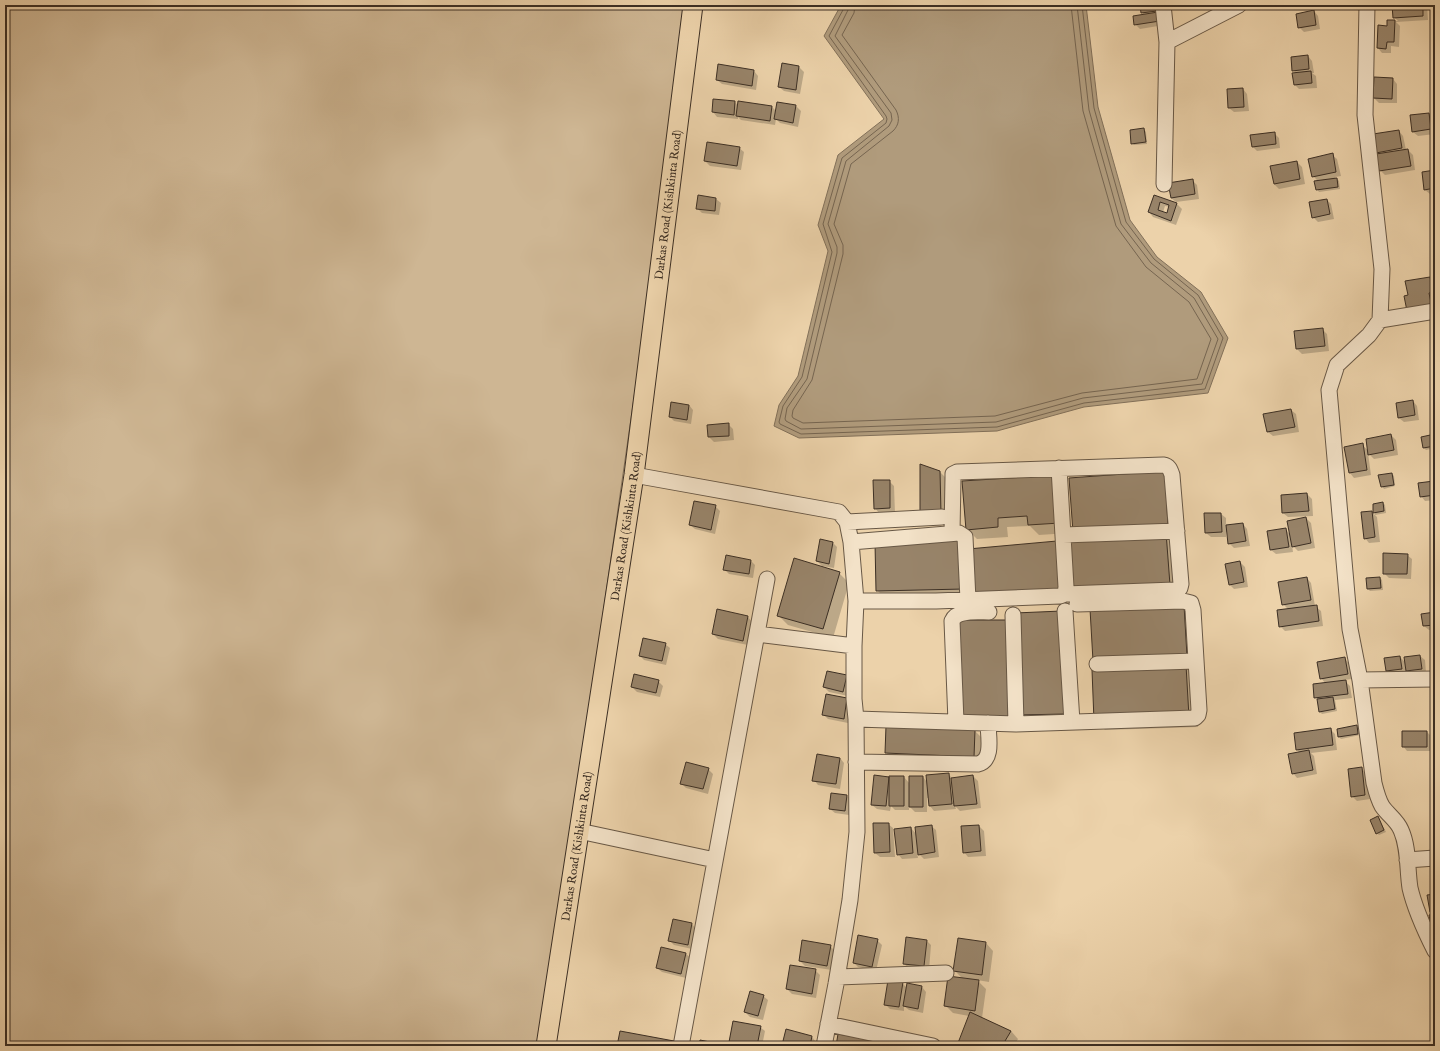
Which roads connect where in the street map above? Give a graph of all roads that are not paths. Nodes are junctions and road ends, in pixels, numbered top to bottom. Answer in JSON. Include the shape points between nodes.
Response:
{"nodes":[{"id":1,"x":693,"y":5,"type":"edge"},
{"id":2,"x":1162,"y":5,"type":"edge"},
{"id":3,"x":1238,"y":5,"type":"edge"},
{"id":4,"x":1367,"y":5,"type":"edge"},
{"id":5,"x":1217,"y":10,"type":"edge"},
{"id":6,"x":1167,"y":42,"type":"junction"},
{"id":7,"x":1164,"y":184,"type":"dead end"},
{"id":8,"x":1435,"y":310,"type":"edge"},
{"id":9,"x":1380,"y":320,"type":"junction"},
{"id":10,"x":1059,"y":468,"type":"junction"},
{"id":11,"x":634,"y":475,"type":"junction"},
{"id":12,"x":942,"y":517,"type":"dead end"},
{"id":13,"x":847,"y":522,"type":"junction"},
{"id":14,"x":1177,"y":531,"type":"junction"},
{"id":15,"x":952,"y":532,"type":"junction"},
{"id":16,"x":1063,"y":535,"type":"junction"},
{"id":17,"x":851,"y":542,"type":"junction"},
{"id":18,"x":767,"y":579,"type":"dead end"},
{"id":19,"x":1065,"y":594,"type":"junction"},
{"id":20,"x":968,"y":600,"type":"junction"},
{"id":21,"x":856,"y":602,"type":"junction"},
{"id":22,"x":990,"y":612,"type":"dead end"},
{"id":23,"x":1013,"y":615,"type":"dead end"},
{"id":24,"x":756,"y":634,"type":"junction"},
{"id":25,"x":854,"y":646,"type":"junction"},
{"id":26,"x":1196,"y":661,"type":"junction"},
{"id":27,"x":1097,"y":664,"type":"dead end"},
{"id":28,"x":1435,"y":679,"type":"edge"},
{"id":29,"x":1360,"y":680,"type":"junction"},
{"id":30,"x":856,"y":720,"type":"junction"},
{"id":31,"x":956,"y":722,"type":"junction"},
{"id":32,"x":1072,"y":722,"type":"junction"},
{"id":33,"x":988,"y":723,"type":"junction"},
{"id":34,"x":1016,"y":724,"type":"junction"},
{"id":35,"x":856,"y":762,"type":"junction"},
{"id":36,"x":579,"y":831,"type":"junction"},
{"id":37,"x":1435,"y":858,"type":"edge"},
{"id":38,"x":715,"y":860,"type":"junction"},
{"id":39,"x":1407,"y":860,"type":"junction"},
{"id":40,"x":1434,"y":945,"type":"edge"},
{"id":41,"x":946,"y":973,"type":"dead end"},
{"id":42,"x":838,"y":976,"type":"junction"},
{"id":43,"x":828,"y":1024,"type":"junction"},
{"id":44,"x":546,"y":1046,"type":"edge"},
{"id":45,"x":681,"y":1046,"type":"edge"},
{"id":46,"x":824,"y":1046,"type":"edge"},
{"id":47,"x":933,"y":1046,"type":"edge"}],
"edges":[{"from":1,"to":11,"type":"main road","name":"Darkas Road (Kishkinta Road)"},
{"from":2,"to":6,"type":"street"},
{"from":3,"to":5,"type":"street"},
{"from":4,"to":9,"type":"street","via":[[1366,115],[1382,269]]},
{"from":5,"to":6,"type":"street"},
{"from":6,"to":7,"type":"street"},
{"from":8,"to":9,"type":"street"},
{"from":9,"to":29,"type":"street","via":[[1369,335],[1337,365],[1328,390],[1350,629]]},
{"from":10,"to":14,"type":"street","via":[[1167,466],[1172,475]]},
{"from":10,"to":15,"type":"street","via":[[957,472],[953,478]]},
{"from":10,"to":16,"type":"street"},
{"from":11,"to":13,"type":"street","via":[[840,512]]},
{"from":11,"to":36,"type":"main road","name":"Darkas Road (Kishkinta Road)"},
{"from":12,"to":13,"type":"street"},
{"from":13,"to":17,"type":"street"},
{"from":14,"to":16,"type":"street"},
{"from":14,"to":19,"type":"street","via":[[1180,588]]},
{"from":15,"to":17,"type":"street"},
{"from":15,"to":20,"type":"street","via":[[965,537]]},
{"from":16,"to":19,"type":"street"},
{"from":17,"to":21,"type":"street"},
{"from":18,"to":24,"type":"street"},
{"from":19,"to":20,"type":"street"},
{"from":20,"to":21,"type":"street"},
{"from":21,"to":25,"type":"street"},
{"from":22,"to":31,"type":"street","via":[[958,615],[952,621]]},
{"from":23,"to":34,"type":"street"},
{"from":24,"to":25,"type":"street"},
{"from":24,"to":38,"type":"street"},
{"from":25,"to":30,"type":"street"},
{"from":26,"to":27,"type":"street"},
{"from":26,"to":32,"type":"street","via":[[1199,710],[1195,718]]},
{"from":26,"to":32,"type":"street","via":[[1193,610],[1189,601],[1071,607]]},
{"from":28,"to":29,"type":"street"},
{"from":29,"to":39,"type":"street","via":[[1377,794],[1382,806],[1395,819],[1401,830]]},
{"from":30,"to":31,"type":"street"},
{"from":30,"to":35,"type":"street"},
{"from":31,"to":33,"type":"street"},
{"from":32,"to":34,"type":"street"},
{"from":33,"to":34,"type":"street"},
{"from":33,"to":35,"type":"street","via":[[988,758],[983,763]]},
{"from":35,"to":42,"type":"street","via":[[857,832]]},
{"from":36,"to":38,"type":"street"},
{"from":36,"to":44,"type":"main road","name":"Darkas Road (Kishkinta Road)"},
{"from":37,"to":39,"type":"street"},
{"from":38,"to":45,"type":"street"},
{"from":39,"to":40,"type":"street","via":[[1414,904],[1424,930]]},
{"from":41,"to":42,"type":"street"},
{"from":42,"to":43,"type":"street"},
{"from":43,"to":46,"type":"street"},
{"from":43,"to":47,"type":"street"}]}
